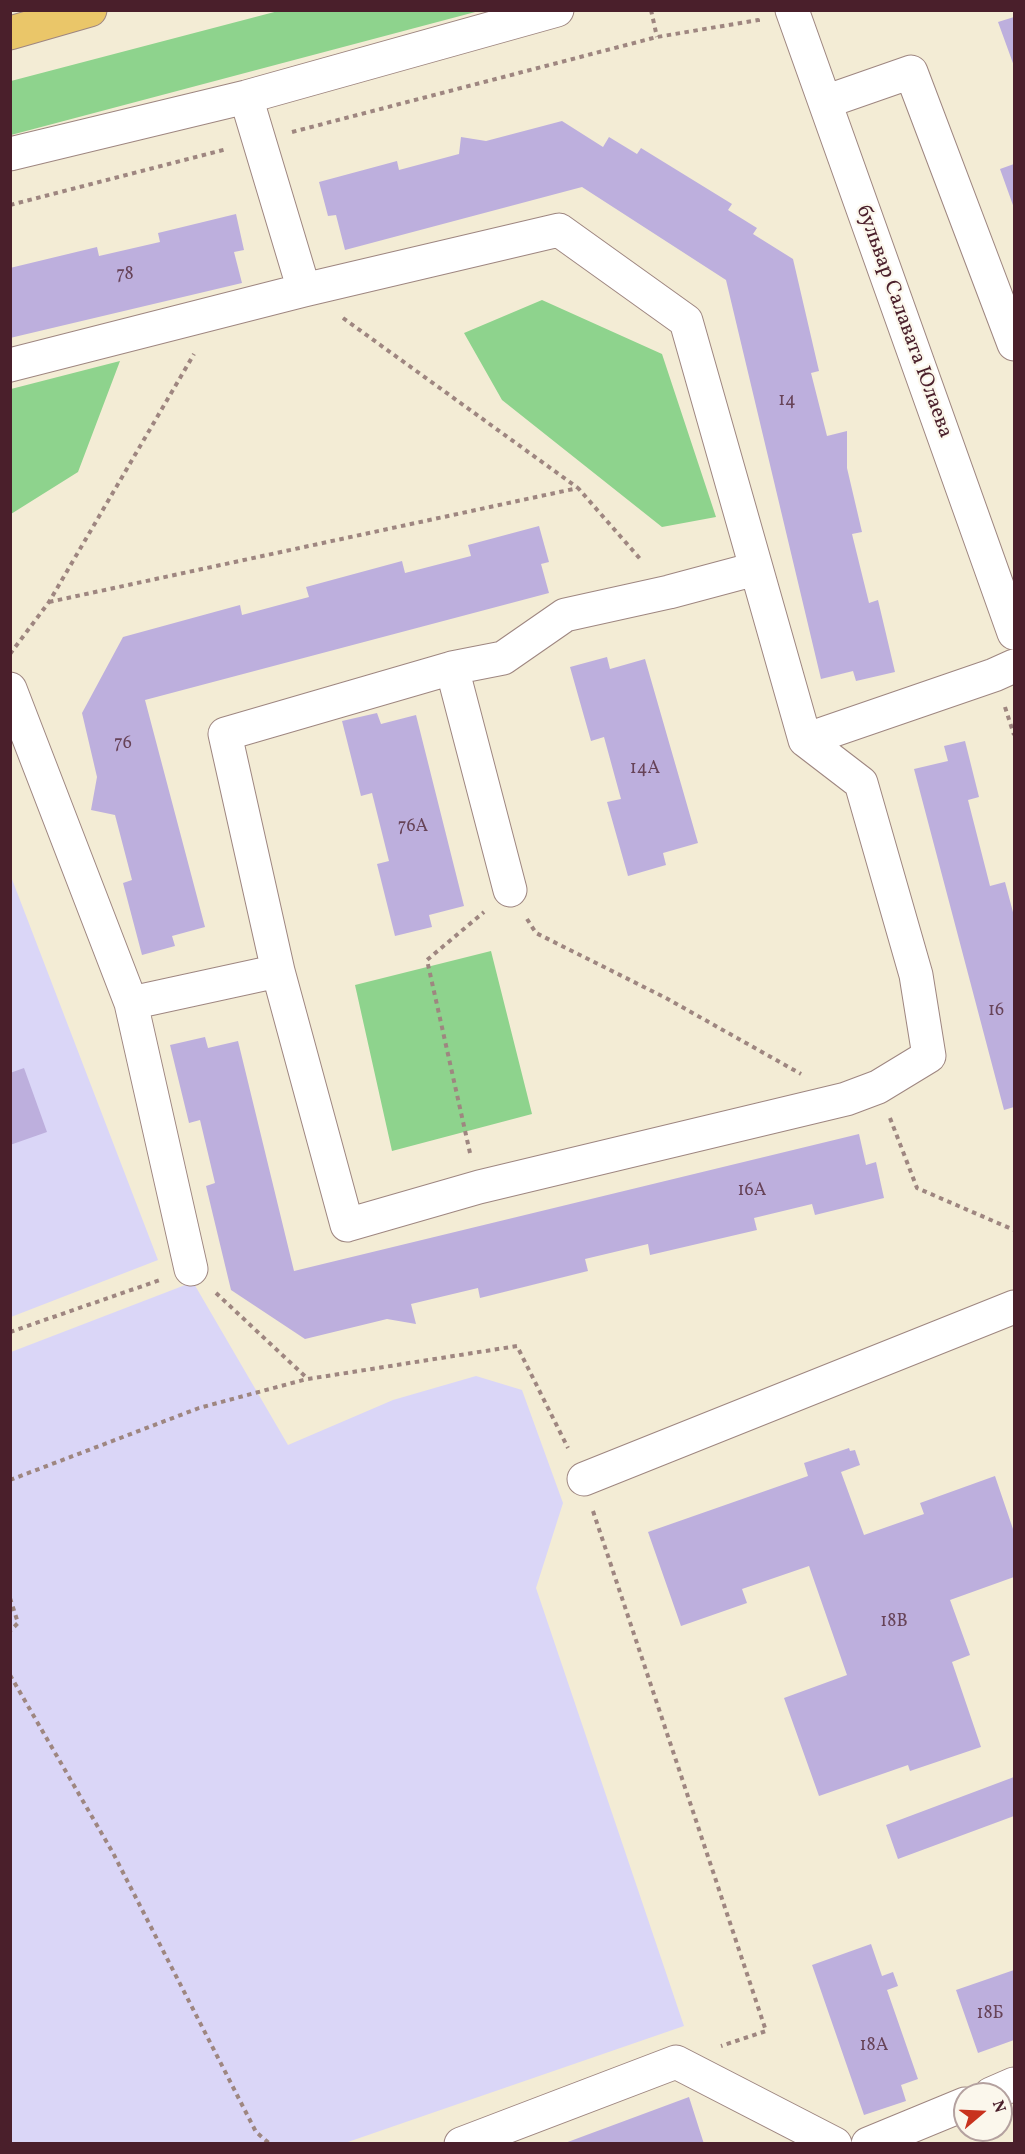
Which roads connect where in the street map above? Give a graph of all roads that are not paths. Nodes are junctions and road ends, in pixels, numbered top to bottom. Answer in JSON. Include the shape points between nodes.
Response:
{"nodes":[{"id":1,"x":90,"y":10,"type":"edge"},
{"id":2,"x":557,"y":10,"type":"edge"},
{"id":3,"x":792,"y":10,"type":"edge"},
{"id":4,"x":10,"y":33,"type":"edge"},
{"id":5,"x":246,"y":97,"type":"junction"},
{"id":6,"x":825,"y":102,"type":"junction"},
{"id":7,"x":10,"y":154,"type":"edge"},
{"id":8,"x":304,"y":290,"type":"junction"},
{"id":9,"x":1014,"y":344,"type":"edge"},
{"id":10,"x":10,"y":365,"type":"edge"},
{"id":11,"x":755,"y":569,"type":"junction"},
{"id":12,"x":1014,"y":633,"type":"edge"},
{"id":13,"x":1014,"y":666,"type":"edge"},
{"id":14,"x":452,"y":668,"type":"junction"},
{"id":15,"x":10,"y":689,"type":"edge"},
{"id":16,"x":805,"y":740,"type":"junction"},
{"id":17,"x":510,"y":890,"type":"road end"},
{"id":18,"x":278,"y":971,"type":"junction"},
{"id":19,"x":131,"y":1003,"type":"junction"},
{"id":20,"x":191,"y":1269,"type":"road end"},
{"id":21,"x":1014,"y":1307,"type":"edge"},
{"id":22,"x":584,"y":1479,"type":"road end"},
{"id":23,"x":953,"y":2109,"type":"edge"},
{"id":24,"x":460,"y":2144,"type":"edge"},
{"id":25,"x":835,"y":2144,"type":"edge"},
{"id":26,"x":868,"y":2144,"type":"edge"}],
"edges":[{"from":1,"to":4,"type":"main road"},
{"from":2,"to":5,"type":"street"},
{"from":3,"to":6,"type":"street","name":"бульвар Салавата Юлаева"},
{"from":5,"to":7,"type":"street"},
{"from":5,"to":8,"type":"street"},
{"from":6,"to":9,"type":"street","via":[[912,72]]},
{"from":6,"to":12,"type":"street","name":"бульвар Салавата Юлаева"},
{"from":8,"to":10,"type":"street"},
{"from":8,"to":11,"type":"street","via":[[559,230],[687,321]]},
{"from":11,"to":14,"type":"street","via":[[565,615],[503,658]]},
{"from":11,"to":16,"type":"street"},
{"from":13,"to":16,"type":"street"},
{"from":14,"to":17,"type":"street"},
{"from":14,"to":18,"type":"street","via":[[225,734]]},
{"from":15,"to":19,"type":"street"},
{"from":16,"to":18,"type":"street","via":[[861,783],[916,975],[929,1056],[878,1087],[846,1099],[478,1187],[347,1225]]},
{"from":18,"to":19,"type":"street"},
{"from":19,"to":20,"type":"street"},
{"from":21,"to":22,"type":"street"},
{"from":23,"to":26,"type":"street"},
{"from":24,"to":25,"type":"street","via":[[676,2062]]}]}
